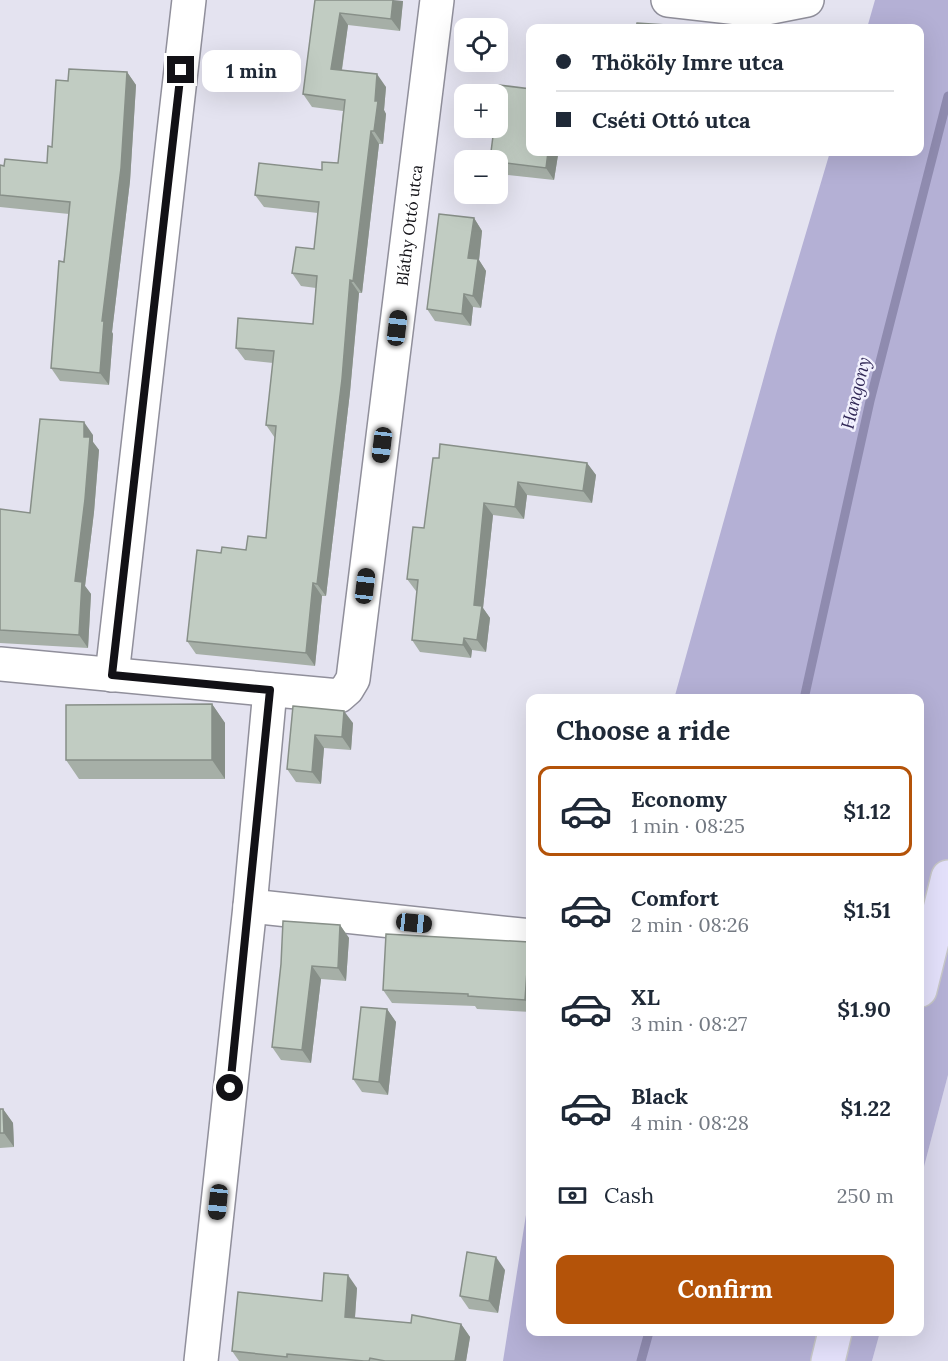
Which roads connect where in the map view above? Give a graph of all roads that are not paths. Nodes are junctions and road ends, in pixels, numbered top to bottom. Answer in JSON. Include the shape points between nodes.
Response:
{"nodes":[{"id":1,"x":189,"y":0,"type":"edge"},
{"id":2,"x":438,"y":0,"type":"edge"},
{"id":3,"x":668,"y":0,"type":"edge"},
{"id":4,"x":807,"y":0,"type":"edge"},
{"id":5,"x":0,"y":664,"type":"edge"},
{"id":6,"x":112,"y":675,"type":"junction"},
{"id":7,"x":270,"y":690,"type":"junction"},
{"id":8,"x":948,"y":877,"type":"edge"},
{"id":9,"x":250,"y":906,"type":"junction"},
{"id":10,"x":526,"y":935,"type":"edge"},
{"id":11,"x":924,"y":974,"type":"edge"},
{"id":12,"x":836,"y":1336,"type":"edge"},
{"id":13,"x":837,"y":1336,"type":"edge"},
{"id":14,"x":201,"y":1361,"type":"edge"},
{"id":15,"x":828,"y":1361,"type":"edge"},
{"id":16,"x":835,"y":1361,"type":"edge"}],
"edges":[{"from":1,"to":6,"type":"street"},
{"from":2,"to":7,"type":"street","name":"Bláthy Ottó utca","via":[[353,679],[339,696]]},
{"from":3,"to":4,"type":"street","via":[[756,10]]},
{"from":5,"to":6,"type":"street"},
{"from":6,"to":7,"type":"street"},
{"from":7,"to":9,"type":"street"},
{"from":8,"to":11,"type":"main road"},
{"from":9,"to":10,"type":"street"},
{"from":9,"to":14,"type":"street"},
{"from":12,"to":15,"type":"main road"},
{"from":13,"to":16,"type":"street"}]}
